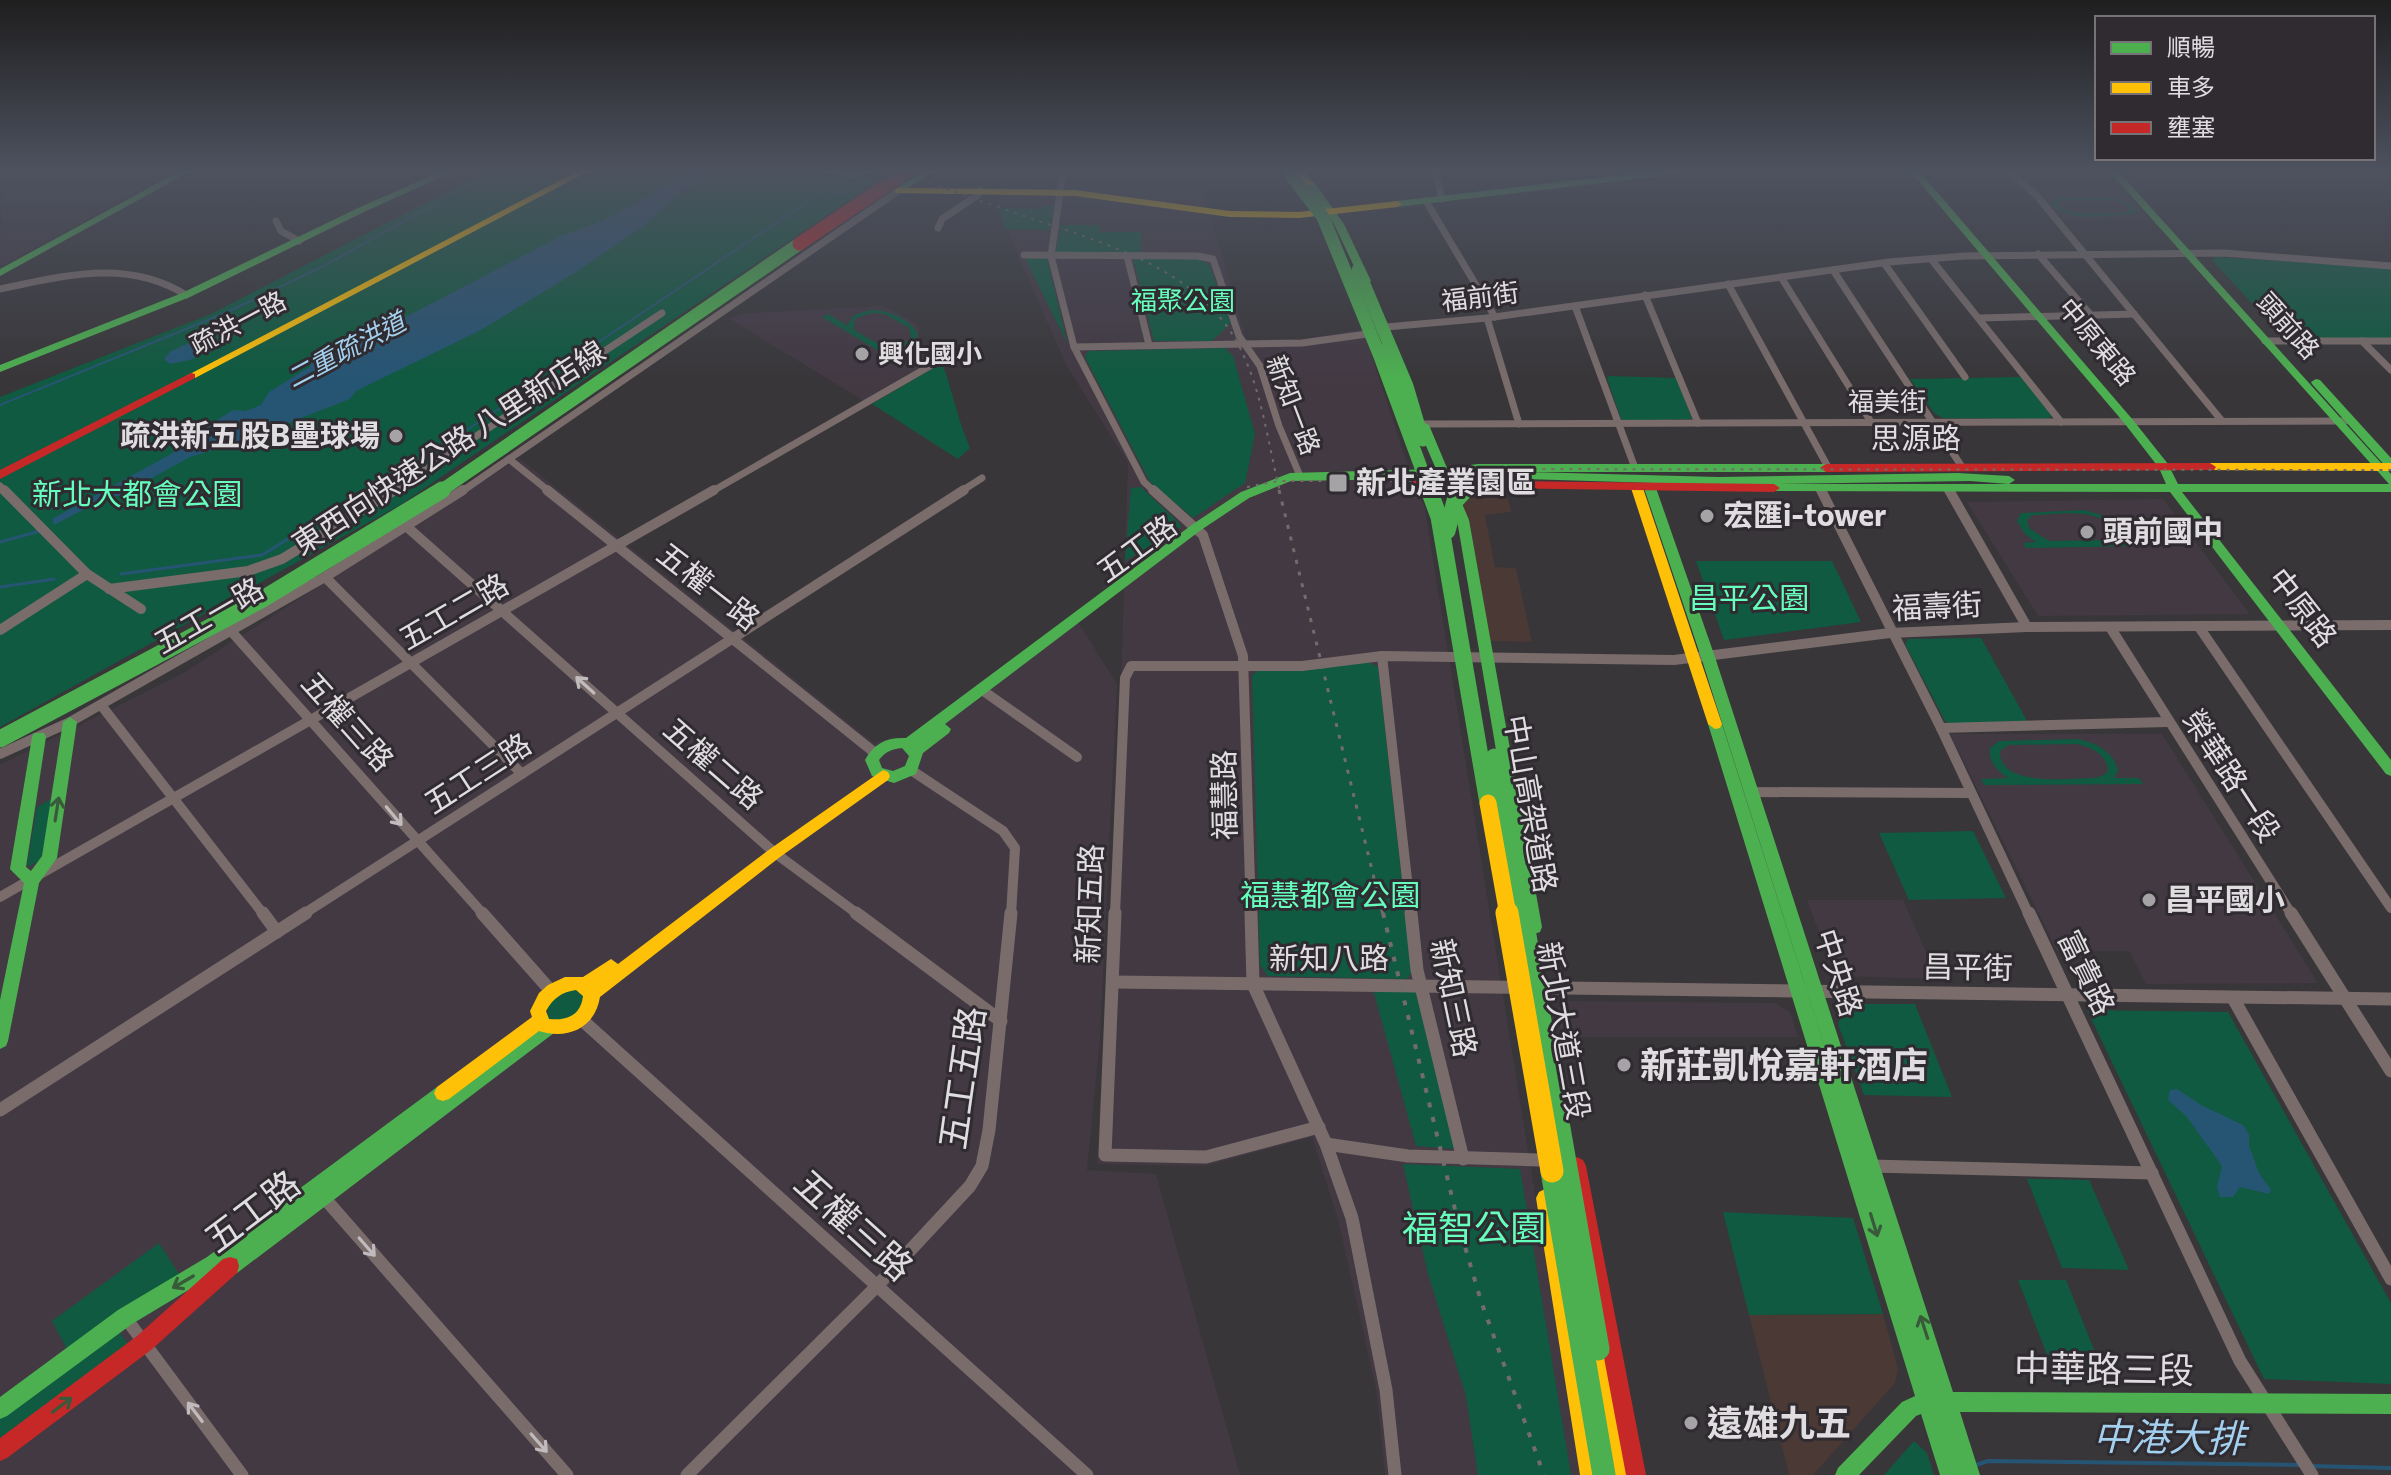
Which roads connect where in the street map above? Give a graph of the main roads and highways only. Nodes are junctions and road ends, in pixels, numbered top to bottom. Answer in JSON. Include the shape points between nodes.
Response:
{"nodes":[{"id":1,"x":61,"y":240,"type":"edge"},
{"id":2,"x":301,"y":240,"type":"edge"},
{"id":3,"x":440,"y":240,"type":"edge"},
{"id":4,"x":453,"y":240,"type":"edge"},
{"id":5,"x":795,"y":240,"type":"edge"},
{"id":6,"x":808,"y":240,"type":"edge"},
{"id":7,"x":1332,"y":240,"type":"edge"},
{"id":8,"x":1333,"y":240,"type":"edge"},
{"id":9,"x":1338,"y":240,"type":"edge"},
{"id":10,"x":1343,"y":240,"type":"edge"},
{"id":11,"x":1348,"y":240,"type":"edge"},
{"id":12,"x":1975,"y":240,"type":"edge"},
{"id":13,"x":2180,"y":240,"type":"edge"},
{"id":14,"x":2182,"y":240,"type":"edge"},
{"id":15,"x":2194,"y":254,"type":"junction"},
{"id":16,"x":0,"y":273,"type":"edge"},
{"id":17,"x":0,"y":369,"type":"edge"},
{"id":18,"x":0,"y":468,"type":"edge"},
{"id":19,"x":1965,"y":473,"type":"junction"},
{"id":20,"x":2001,"y":474,"type":"junction"},
{"id":21,"x":0,"y":475,"type":"edge"},
{"id":22,"x":2389,"y":475,"type":"edge"},
{"id":23,"x":2169,"y":478,"type":"junction"},
{"id":24,"x":1432,"y":479,"type":"junction"},
{"id":25,"x":1793,"y":487,"type":"junction"},
{"id":26,"x":1644,"y":488,"type":"junction"},
{"id":27,"x":1200,"y":531,"type":"junction"},
{"id":28,"x":1450,"y":574,"type":"junction"},
{"id":29,"x":1472,"y":657,"type":"junction"},
{"id":30,"x":1702,"y":658,"type":"junction"},
{"id":31,"x":70,"y":722,"type":"road end"},
{"id":32,"x":0,"y":729,"type":"edge"},
{"id":33,"x":39,"y":737,"type":"road end"},
{"id":34,"x":0,"y":739,"type":"edge"},
{"id":35,"x":912,"y":748,"type":"junction"},
{"id":36,"x":877,"y":766,"type":"junction"},
{"id":37,"x":2391,"y":770,"type":"edge"},
{"id":38,"x":32,"y":881,"type":"junction"},
{"id":39,"x":1527,"y":986,"type":"junction"},
{"id":40,"x":588,"y":989,"type":"junction"},
{"id":41,"x":1807,"y":992,"type":"junction"},
{"id":42,"x":544,"y":1025,"type":"junction"},
{"id":43,"x":0,"y":1041,"type":"edge"},
{"id":44,"x":320,"y":1193,"type":"junction"},
{"id":45,"x":1948,"y":1401,"type":"junction"},
{"id":46,"x":1927,"y":1402,"type":"junction"},
{"id":47,"x":2391,"y":1404,"type":"edge"},
{"id":48,"x":0,"y":1409,"type":"edge"},
{"id":49,"x":1948,"y":1439,"type":"junction"},
{"id":50,"x":0,"y":1451,"type":"edge"},
{"id":51,"x":1590,"y":1475,"type":"edge"},
{"id":52,"x":1604,"y":1475,"type":"edge"},
{"id":53,"x":1614,"y":1475,"type":"edge"},
{"id":54,"x":1621,"y":1475,"type":"edge"},
{"id":55,"x":1636,"y":1475,"type":"edge"},
{"id":56,"x":1845,"y":1475,"type":"edge"},
{"id":57,"x":1950,"y":1475,"type":"edge"},
{"id":58,"x":1970,"y":1475,"type":"edge"}],
"edges":[{"from":1,"to":16,"type":"main road"},
{"from":2,"to":17,"type":"main road","via":[[186,295]]},
{"from":3,"to":18,"type":"main road","name":"疏洪一路"},
{"from":4,"to":21,"type":"main road","name":"疏洪一路"},
{"from":5,"to":32,"type":"main road","name":"東西向快速公路 八里新店線","bridge":true,"via":[[565,401],[361,533]]},
{"from":6,"to":34,"type":"main road","name":"東西向快速公路 八里新店線","bridge":true,"via":[[386,527],[185,642]]},
{"from":7,"to":24,"type":"main road","via":[[1367,334]]},
{"from":8,"to":28,"type":"main road","name":"中山高架道路","bridge":true,"via":[[1434,501]]},
{"from":9,"to":24,"type":"main road","bridge":true,"via":[[1371,312]]},
{"from":10,"to":54,"type":"main road","name":"中山高架道路","bridge":true,"via":[[1407,386],[1452,523]]},
{"from":11,"to":24,"type":"main road","via":[[1422,424]]},
{"from":12,"to":23,"type":"main road","name":"中原東路","via":[[2129,422]]},
{"from":13,"to":15,"type":"main road","name":"頭前路"},
{"from":14,"to":15,"type":"main road","name":"頭前路"},
{"from":15,"to":22,"type":"main road","name":"頭前路"},
{"from":19,"to":20,"type":"main road","name":"思源路"},
{"from":19,"to":24,"type":"main road","name":"思源路"},
{"from":19,"to":24,"type":"main road","name":"思源路","via":[[1828,467],[1478,468]]},
{"from":19,"to":28,"type":"main road","bridge":true,"via":[[1732,481],[1491,478],[1464,490],[1451,504],[1446,519]]},
{"from":20,"to":23,"type":"main road","name":"思源路"},
{"from":20,"to":23,"type":"main road","name":"思源路","via":[[2028,480]]},
{"from":20,"to":25,"type":"main road","name":"思源路","via":[[1953,484]]},
{"from":22,"to":23,"type":"main road","name":"思源路"},
{"from":23,"to":25,"type":"main road","name":"思源路","via":[[1948,489]]},
{"from":23,"to":37,"type":"main road","name":"中原路"},
{"from":24,"to":26,"type":"main road","name":"思源路"},
{"from":24,"to":27,"type":"main road","name":"五工路","via":[[1285,486],[1255,496]]},
{"from":24,"to":27,"type":"main road","name":"五工路","via":[[1282,479],[1245,495]]},
{"from":24,"to":29,"type":"main road","name":"新北大道三段","via":[[1445,516]]},
{"from":25,"to":26,"type":"main road","name":"思源路"},
{"from":26,"to":30,"type":"main road","name":"中央路"},
{"from":27,"to":35,"type":"main road","name":"五工路"},
{"from":28,"to":52,"type":"main road","name":"中山高架道路","bridge":true},
{"from":29,"to":39,"type":"main road","name":"新北大道三段"},
{"from":29,"to":39,"type":"main road","name":"新北大道三段"},
{"from":30,"to":41,"type":"main road","name":"中央路"},
{"from":30,"to":41,"type":"main road","name":"中央路","via":[[1752,792]]},
{"from":38,"to":31,"type":"main road","one_way":true,"via":[[49,858]]},
{"from":33,"to":38,"type":"main road","via":[[18,869]]},
{"from":35,"to":36,"type":"main road","via":[[888,744]]},
{"from":35,"to":36,"type":"main road","via":[[916,762],[901,776]]},
{"from":36,"to":40,"type":"main road"},
{"from":38,"to":43,"type":"main road"},
{"from":39,"to":51,"type":"main road","name":"新北大道三段","via":[[1539,1160]]},
{"from":39,"to":53,"type":"main road","name":"新北大道三段"},
{"from":39,"to":55,"type":"main road","name":"新北大道三段"},
{"from":40,"to":42,"type":"main road","via":[[592,1006],[582,1020],[561,1030]]},
{"from":40,"to":42,"type":"main road","via":[[572,983],[551,991],[539,1006]]},
{"from":45,"to":41,"type":"main road","name":"中央路","one_way":true},
{"from":41,"to":46,"type":"main road","name":"中央路","one_way":true},
{"from":42,"to":44,"type":"main road","name":"五工路"},
{"from":44,"to":48,"type":"main road","name":"五工路","one_way":true,"via":[[125,1317]]},
{"from":50,"to":44,"type":"main road","name":"五工路","one_way":true,"via":[[144,1343]]},
{"from":45,"to":46,"type":"main road","name":"中華路三段"},
{"from":45,"to":47,"type":"main road","name":"中華路三段"},
{"from":45,"to":49,"type":"main road","name":"中央路"},
{"from":46,"to":49,"type":"main road","name":"中央路"},
{"from":46,"to":56,"type":"main road","via":[[1909,1409]]},
{"from":49,"to":57,"type":"main road","name":"中央路"},
{"from":49,"to":58,"type":"main road","name":"中央路"}]}
